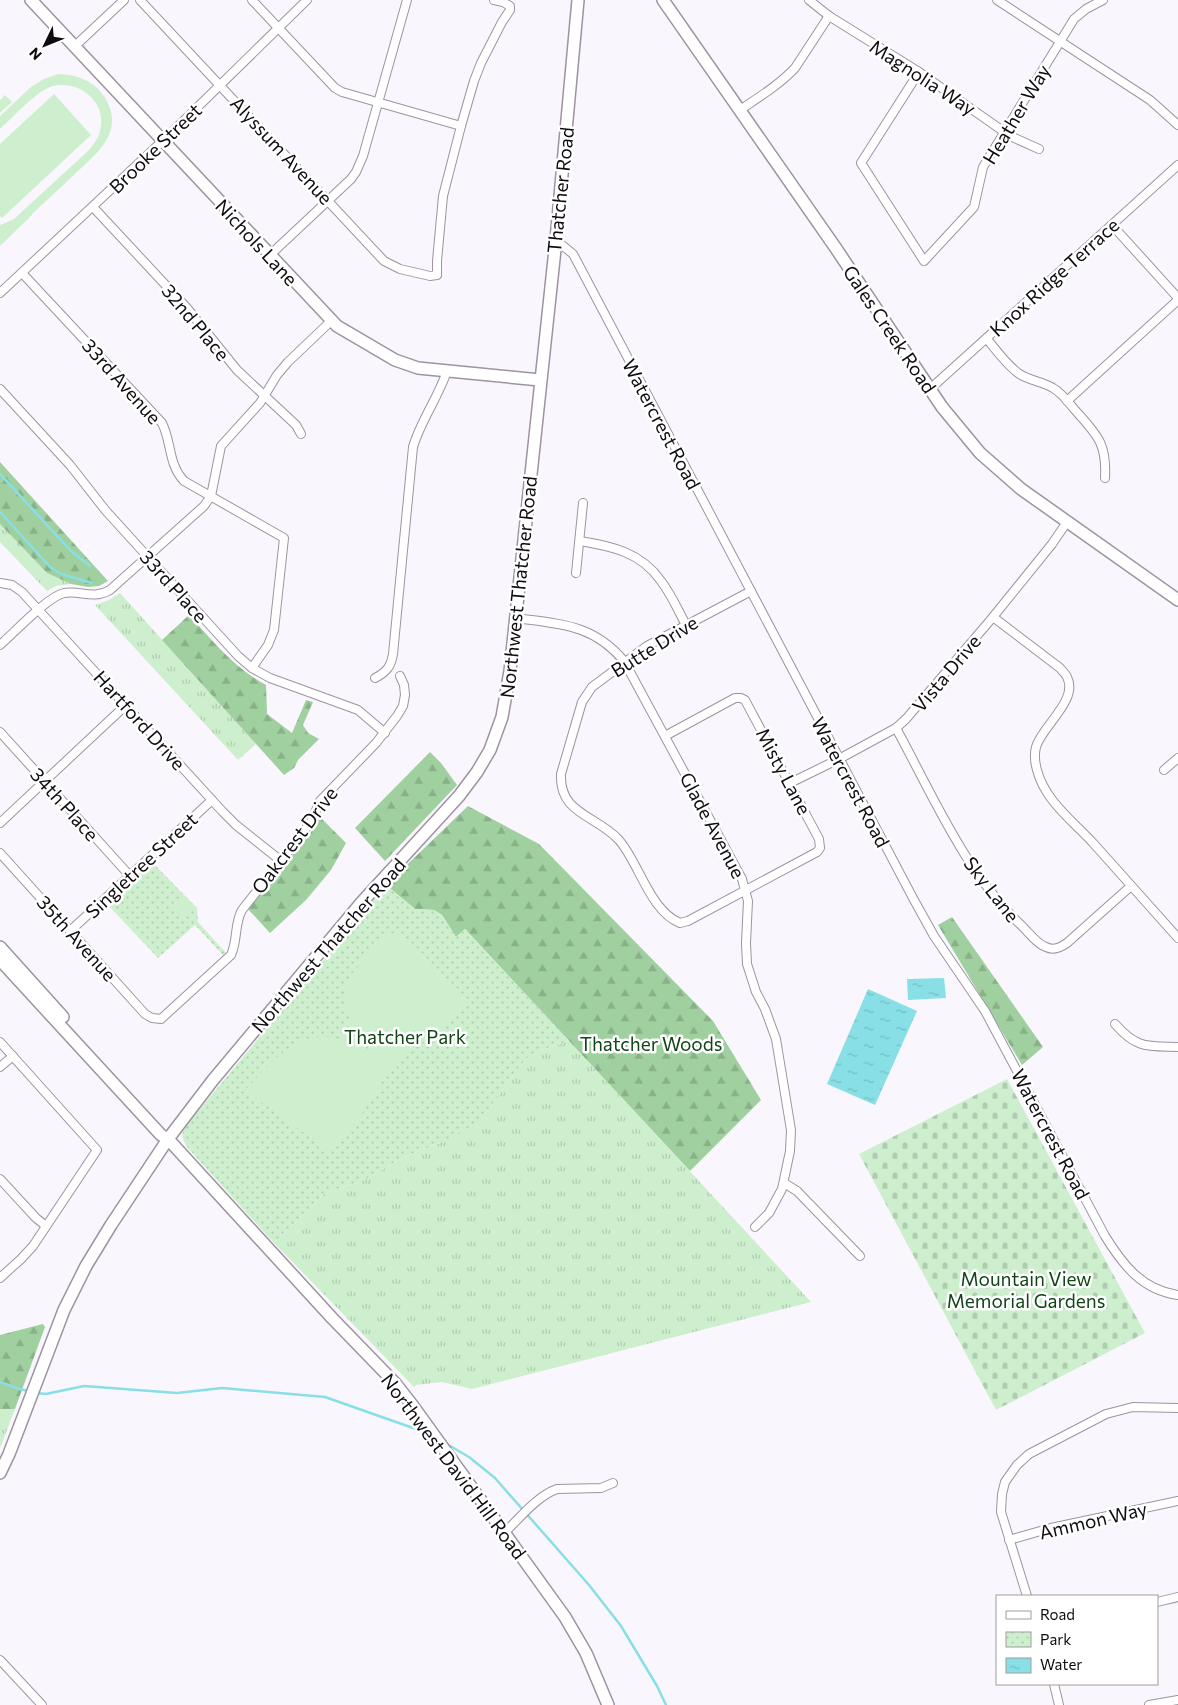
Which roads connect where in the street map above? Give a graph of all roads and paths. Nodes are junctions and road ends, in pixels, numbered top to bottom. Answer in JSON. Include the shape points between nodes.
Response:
{"nodes":[{"id":1,"x":31,"y":0,"type":"edge"},
{"id":2,"x":124,"y":0,"type":"edge"},
{"id":3,"x":140,"y":0,"type":"edge"},
{"id":4,"x":252,"y":0,"type":"edge"},
{"id":5,"x":307,"y":0,"type":"edge"},
{"id":6,"x":407,"y":0,"type":"edge"},
{"id":7,"x":494,"y":0,"type":"edge"},
{"id":8,"x":578,"y":0,"type":"edge"},
{"id":9,"x":664,"y":0,"type":"edge"},
{"id":10,"x":809,"y":0,"type":"edge"},
{"id":11,"x":997,"y":0,"type":"edge"},
{"id":12,"x":1103,"y":0,"type":"edge"},
{"id":13,"x":829,"y":16,"type":"junction"},
{"id":14,"x":278,"y":28,"type":"junction"},
{"id":15,"x":1060,"y":42,"type":"junction"},
{"id":16,"x":75,"y":46,"type":"junction"},
{"id":17,"x":918,"y":72,"type":"junction"},
{"id":18,"x":220,"y":85,"type":"junction"},
{"id":19,"x":377,"y":102,"type":"junction"},
{"id":20,"x":740,"y":110,"type":"junction"},
{"id":21,"x":1178,"y":125,"type":"edge"},
{"id":22,"x":461,"y":126,"type":"junction"},
{"id":23,"x":1004,"y":131,"type":"junction"},
{"id":24,"x":163,"y":141,"type":"junction"},
{"id":25,"x":1039,"y":149,"type":"dead end"},
{"id":26,"x":1178,"y":165,"type":"edge"},
{"id":27,"x":329,"y":200,"type":"junction"},
{"id":28,"x":92,"y":207,"type":"junction"},
{"id":29,"x":1112,"y":225,"type":"junction"},
{"id":30,"x":556,"y":240,"type":"junction"},
{"id":31,"x":270,"y":255,"type":"junction"},
{"id":32,"x":22,"y":273,"type":"junction"},
{"id":33,"x":0,"y":293,"type":"edge"},
{"id":34,"x":1178,"y":299,"type":"edge"},
{"id":35,"x":331,"y":321,"type":"junction"},
{"id":36,"x":987,"y":339,"type":"junction"},
{"id":37,"x":447,"y":371,"type":"junction"},
{"id":38,"x":540,"y":380,"type":"junction"},
{"id":39,"x":930,"y":388,"type":"junction"},
{"id":40,"x":0,"y":389,"type":"edge"},
{"id":41,"x":264,"y":396,"type":"junction"},
{"id":42,"x":1067,"y":401,"type":"junction"},
{"id":43,"x":302,"y":434,"type":"dead end"},
{"id":44,"x":1105,"y":478,"type":"dead end"},
{"id":45,"x":211,"y":496,"type":"junction"},
{"id":46,"x":583,"y":503,"type":"dead end"},
{"id":47,"x":1067,"y":522,"type":"junction"},
{"id":48,"x":580,"y":540,"type":"junction"},
{"id":49,"x":148,"y":557,"type":"junction"},
{"id":50,"x":576,"y":573,"type":"dead end"},
{"id":51,"x":0,"y":583,"type":"edge"},
{"id":52,"x":750,"y":591,"type":"junction"},
{"id":53,"x":1178,"y":600,"type":"edge"},
{"id":54,"x":39,"y":610,"type":"junction"},
{"id":55,"x":993,"y":617,"type":"junction"},
{"id":56,"x":515,"y":618,"type":"junction"},
{"id":57,"x":686,"y":625,"type":"junction"},
{"id":58,"x":0,"y":646,"type":"edge"},
{"id":59,"x":624,"y":662,"type":"junction"},
{"id":60,"x":252,"y":668,"type":"junction"},
{"id":61,"x":400,"y":676,"type":"dead end"},
{"id":62,"x":375,"y":678,"type":"dead end"},
{"id":63,"x":126,"y":705,"type":"junction"},
{"id":64,"x":896,"y":728,"type":"junction"},
{"id":65,"x":0,"y":732,"type":"edge"},
{"id":66,"x":385,"y":733,"type":"junction"},
{"id":67,"x":665,"y":736,"type":"junction"},
{"id":68,"x":1178,"y":758,"type":"edge"},
{"id":69,"x":839,"y":759,"type":"junction"},
{"id":70,"x":1164,"y":770,"type":"dead end"},
{"id":71,"x":44,"y":781,"type":"junction"},
{"id":72,"x":790,"y":783,"type":"junction"},
{"id":73,"x":212,"y":800,"type":"junction"},
{"id":74,"x":0,"y":823,"type":"edge"},
{"id":75,"x":0,"y":853,"type":"edge"},
{"id":76,"x":280,"y":860,"type":"junction"},
{"id":77,"x":130,"y":876,"type":"junction"},
{"id":78,"x":1131,"y":886,"type":"junction"},
{"id":79,"x":746,"y":890,"type":"junction"},
{"id":80,"x":70,"y":931,"type":"junction"},
{"id":81,"x":1178,"y":938,"type":"edge"},
{"id":82,"x":0,"y":948,"type":"edge"},
{"id":83,"x":0,"y":960,"type":"edge"},
{"id":84,"x":156,"y":1020,"type":"joint"},
{"id":85,"x":1115,"y":1024,"type":"dead end"},
{"id":86,"x":0,"y":1042,"type":"edge"},
{"id":87,"x":1178,"y":1047,"type":"edge"},
{"id":88,"x":13,"y":1056,"type":"junction"},
{"id":89,"x":0,"y":1067,"type":"edge"},
{"id":90,"x":168,"y":1139,"type":"junction"},
{"id":91,"x":0,"y":1179,"type":"edge"},
{"id":92,"x":784,"y":1183,"type":"junction"},
{"id":93,"x":46,"y":1226,"type":"junction"},
{"id":94,"x":755,"y":1227,"type":"dead end"},
{"id":95,"x":860,"y":1256,"type":"dead end"},
{"id":96,"x":0,"y":1278,"type":"edge"},
{"id":97,"x":1178,"y":1295,"type":"edge"},
{"id":98,"x":1178,"y":1408,"type":"edge"},
{"id":99,"x":0,"y":1473,"type":"edge"},
{"id":100,"x":612,"y":1482,"type":"dead end"},
{"id":101,"x":1178,"y":1501,"type":"edge"},
{"id":102,"x":505,"y":1532,"type":"junction"},
{"id":103,"x":1009,"y":1540,"type":"junction"},
{"id":104,"x":1027,"y":1595,"type":"edge"},
{"id":105,"x":1178,"y":1597,"type":"edge"},
{"id":106,"x":1158,"y":1602,"type":"edge"},
{"id":107,"x":0,"y":1660,"type":"edge"},
{"id":108,"x":1054,"y":1685,"type":"edge"},
{"id":109,"x":1178,"y":1700,"type":"edge"},
{"id":110,"x":42,"y":1705,"type":"edge"},
{"id":111,"x":608,"y":1705,"type":"edge"},
{"id":112,"x":1059,"y":1705,"type":"edge"},
{"id":113,"x":1149,"y":1705,"type":"edge"}],
"edges":[{"from":1,"to":16,"type":"street","name":"Nichols Lane"},
{"from":2,"to":16,"type":"street"},
{"from":3,"to":18,"type":"street","name":"Alyssum Avenue"},
{"from":4,"to":14,"type":"street"},
{"from":5,"to":14,"type":"street","name":"Brooke Street"},
{"from":6,"to":19,"type":"street"},
{"from":7,"to":22,"type":"street","via":[[510,6],[510,10],[474,81]]},
{"from":8,"to":30,"type":"street","name":"Thatcher Road"},
{"from":9,"to":20,"type":"street","name":"Gales Creek Road"},
{"from":10,"to":13,"type":"street","name":"Magnolia Way"},
{"from":11,"to":15,"type":"street"},
{"from":12,"to":15,"type":"street","name":"Heather Way","via":[[1074,19]]},
{"from":13,"to":17,"type":"street","name":"Magnolia Way"},
{"from":13,"to":20,"type":"street","via":[[795,68],[776,86]]},
{"from":14,"to":18,"type":"street","name":"Brooke Street"},
{"from":14,"to":19,"type":"street","via":[[335,88]]},
{"from":15,"to":21,"type":"street","via":[[1150,100]]},
{"from":15,"to":23,"type":"street","name":"Heather Way"},
{"from":16,"to":24,"type":"street","name":"Nichols Lane"},
{"from":17,"to":23,"type":"street","name":"Magnolia Way"},
{"from":17,"to":23,"type":"street","name":"Heather Way","via":[[861,163],[924,261],[974,207],[983,167]]},
{"from":18,"to":24,"type":"street","name":"Brooke Street"},
{"from":18,"to":27,"type":"street","name":"Alyssum Avenue"},
{"from":19,"to":22,"type":"street"},
{"from":19,"to":27,"type":"street","via":[[360,164],[351,179]]},
{"from":20,"to":39,"type":"street","name":"Gales Creek Road"},
{"from":22,"to":27,"type":"street","name":"Alyssum Avenue","via":[[444,196],[437,275],[400,270],[384,261]]},
{"from":23,"to":25,"type":"street","name":"Magnolia Way"},
{"from":24,"to":28,"type":"street","name":"Brooke Street"},
{"from":24,"to":31,"type":"street","name":"Nichols Lane"},
{"from":26,"to":29,"type":"street","name":"Knox Ridge Terrace"},
{"from":27,"to":31,"type":"street"},
{"from":28,"to":32,"type":"street","name":"Brooke Street"},
{"from":28,"to":41,"type":"street","name":"32nd Place"},
{"from":29,"to":34,"type":"street"},
{"from":29,"to":36,"type":"street","name":"Knox Ridge Terrace"},
{"from":30,"to":38,"type":"street","name":"Thatcher Road"},
{"from":30,"to":52,"type":"street","name":"Watercrest Road","via":[[572,254]]},
{"from":31,"to":35,"type":"street","name":"Nichols Lane"},
{"from":32,"to":33,"type":"street","name":"Brooke Street"},
{"from":32,"to":45,"type":"street","name":"33rd Avenue","via":[[162,423],[178,476]]},
{"from":34,"to":42,"type":"street"},
{"from":35,"to":37,"type":"street","name":"Nichols Lane","via":[[402,364]]},
{"from":35,"to":41,"type":"street","via":[[288,362]]},
{"from":36,"to":39,"type":"street","name":"Knox Ridge Terrace"},
{"from":36,"to":42,"type":"street","via":[[1015,372],[1055,389]]},
{"from":37,"to":38,"type":"street","name":"Nichols Lane"},
{"from":37,"to":62,"type":"street","via":[[413,447],[393,654],[386,672]]},
{"from":38,"to":56,"type":"street","name":"Northwest Thatcher Road"},
{"from":39,"to":47,"type":"street","name":"Gales Creek Road","via":[[985,458],[1020,489]]},
{"from":40,"to":49,"type":"street","name":"33rd Place"},
{"from":41,"to":43,"type":"street","name":"32nd Place"},
{"from":41,"to":45,"type":"street","via":[[221,446]]},
{"from":42,"to":44,"type":"street","via":[[1100,440],[1106,462]]},
{"from":45,"to":49,"type":"street"},
{"from":45,"to":60,"type":"street","name":"33rd Avenue","via":[[284,538],[274,630]]},
{"from":46,"to":48,"type":"street"},
{"from":47,"to":53,"type":"street","name":"Gales Creek Road"},
{"from":47,"to":55,"type":"street","name":"Vista Drive"},
{"from":48,"to":50,"type":"street"},
{"from":48,"to":57,"type":"street","via":[[625,551],[652,569]]},
{"from":49,"to":54,"type":"street","via":[[107,592],[88,596],[72,592],[61,594]]},
{"from":49,"to":60,"type":"street","name":"33rd Place","via":[[228,647]]},
{"from":51,"to":54,"type":"street","name":"Hartford Drive","via":[[16,588]]},
{"from":52,"to":57,"type":"street","name":"Butte Drive"},
{"from":52,"to":69,"type":"street","name":"Watercrest Road"},
{"from":54,"to":58,"type":"street"},
{"from":54,"to":63,"type":"street","name":"Hartford Drive"},
{"from":55,"to":64,"type":"street","name":"Vista Drive","via":[[938,684]]},
{"from":55,"to":78,"type":"street","via":[[1060,668],[1068,678],[1070,689],[1067,698],[1036,746],[1037,770],[1043,787],[1056,805]]},
{"from":56,"to":59,"type":"street","name":"Glade Avenue","via":[[573,626],[598,638]]},
{"from":56,"to":90,"type":"street","name":"Northwest Thatcher Road","via":[[502,717],[490,750],[477,772],[310,963]]},
{"from":57,"to":59,"type":"street","name":"Butte Drive"},
{"from":59,"to":67,"type":"street","name":"Glade Avenue"},
{"from":59,"to":79,"type":"street","name":"Butte Drive","via":[[592,686],[582,702],[561,774],[567,802],[619,840],[650,893],[674,921],[688,921]]},
{"from":60,"to":66,"type":"street","name":"33rd Place","via":[[276,681],[355,709]]},
{"from":61,"to":66,"type":"street","name":"Oakcrest Drive","via":[[406,696]]},
{"from":63,"to":71,"type":"street"},
{"from":63,"to":73,"type":"street","name":"Hartford Drive"},
{"from":64,"to":69,"type":"street","name":"Vista Drive"},
{"from":64,"to":78,"type":"street","name":"Sky Lane","via":[[971,864],[1002,906],[1046,948],[1056,949],[1067,943]]},
{"from":65,"to":71,"type":"street","name":"34th Place"},
{"from":66,"to":76,"type":"street","name":"Oakcrest Drive","via":[[320,801],[311,822]]},
{"from":67,"to":72,"type":"street","name":"Misty Lane","via":[[735,698],[741,698],[750,707]]},
{"from":67,"to":79,"type":"street","name":"Glade Avenue"},
{"from":68,"to":70,"type":"street"},
{"from":69,"to":72,"type":"street","name":"Vista Drive"},
{"from":69,"to":97,"type":"street","name":"Watercrest Road","via":[[930,929],[985,1011],[1119,1258],[1149,1286]]},
{"from":71,"to":74,"type":"street"},
{"from":71,"to":77,"type":"street","name":"34th Place"},
{"from":72,"to":79,"type":"street","name":"Misty Lane","via":[[819,839],[820,848],[813,855]]},
{"from":73,"to":76,"type":"street","name":"Hartford Drive","via":[[236,825]]},
{"from":73,"to":77,"type":"street","name":"Singletree Street"},
{"from":75,"to":80,"type":"street","name":"35th Avenue"},
{"from":76,"to":84,"type":"street","name":"Oakcrest Drive","via":[[240,912],[231,955],[166,1017]]},
{"from":77,"to":80,"type":"street","name":"Singletree Street"},
{"from":78,"to":81,"type":"street"},
{"from":79,"to":92,"type":"street","name":"Glade Avenue","via":[[747,964],[778,1044],[791,1130]]},
{"from":80,"to":84,"type":"street","name":"35th Avenue","via":[[145,1014]]},
{"from":82,"to":90,"type":"street","name":"Northwest David Hill Road","via":[[165,1130]]},
{"from":83,"to":90,"type":"street","name":"Northwest David Hill Road","via":[[123,1095]]},
{"from":85,"to":87,"type":"street","via":[[1137,1044]]},
{"from":86,"to":88,"type":"street"},
{"from":88,"to":89,"type":"street"},
{"from":88,"to":93,"type":"street","via":[[97,1150]]},
{"from":90,"to":99,"type":"street","name":"Northwest Thatcher Road","via":[[86,1266],[64,1310]]},
{"from":90,"to":102,"type":"street","name":"Northwest David Hill Road","via":[[395,1384]]},
{"from":91,"to":93,"type":"street"},
{"from":92,"to":94,"type":"street","name":"Glade Avenue","via":[[771,1210]]},
{"from":92,"to":95,"type":"street","via":[[797,1191]]},
{"from":93,"to":96,"type":"street","via":[[28,1252]]},
{"from":98,"to":103,"type":"street","via":[[1123,1408],[1029,1454],[1010,1474],[1002,1494],[1001,1512]]},
{"from":100,"to":102,"type":"street","via":[[601,1488],[550,1492]]},
{"from":101,"to":103,"type":"street","name":"Ammon Way"},
{"from":102,"to":111,"type":"street","name":"Northwest David Hill Road","via":[[580,1641]]},
{"from":103,"to":104,"type":"street"},
{"from":105,"to":106,"type":"street"},
{"from":107,"to":110,"type":"street"},
{"from":108,"to":112,"type":"street"},
{"from":109,"to":113,"type":"street"}]}
